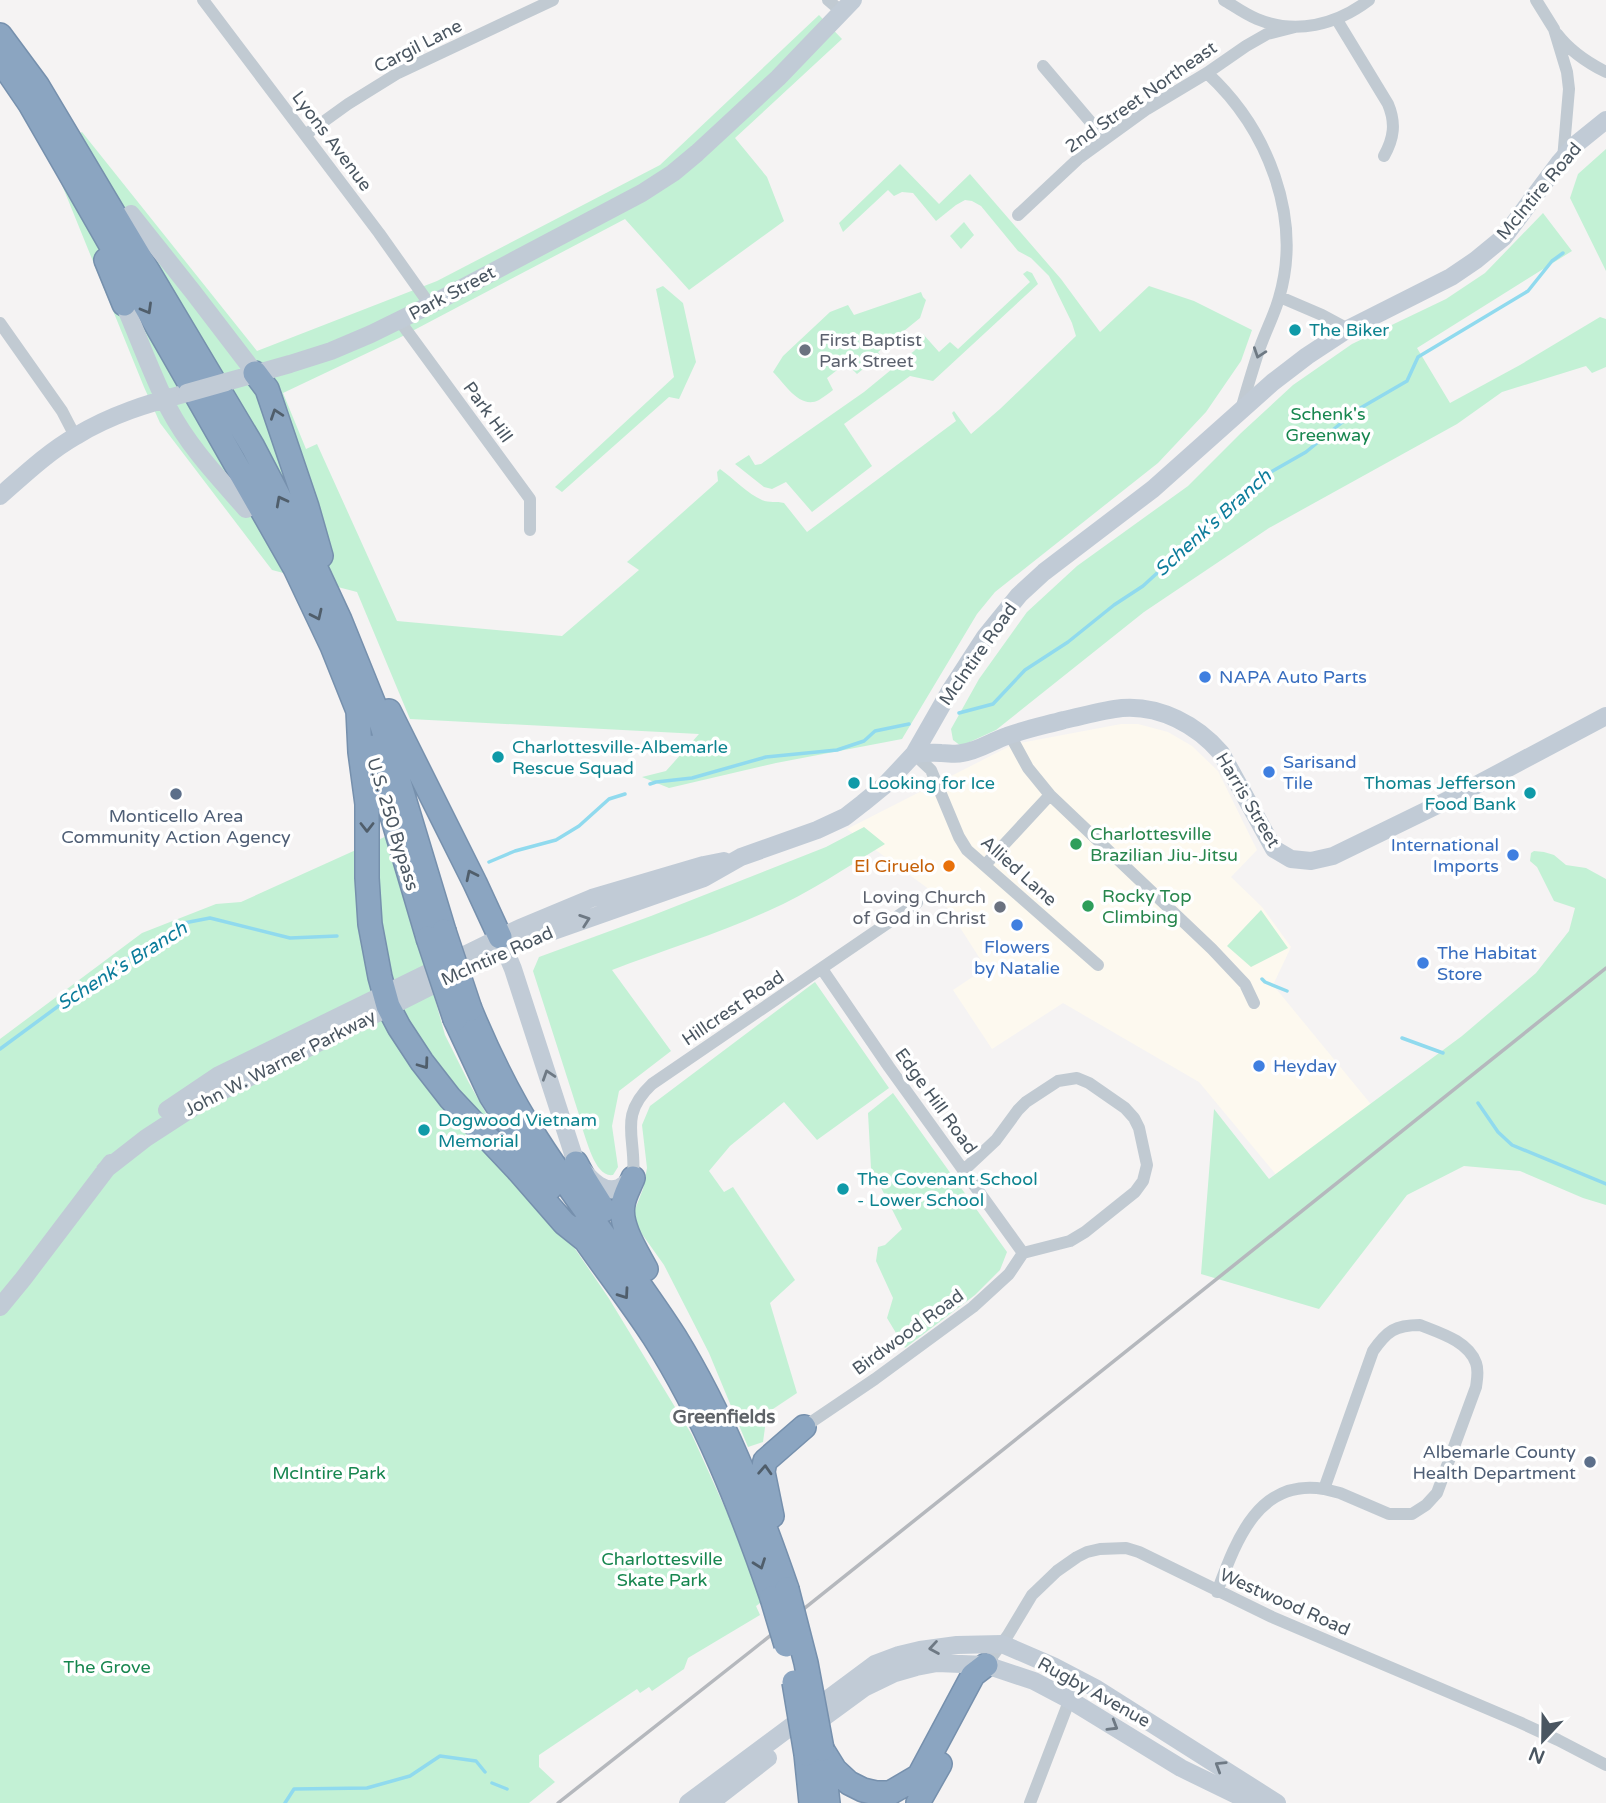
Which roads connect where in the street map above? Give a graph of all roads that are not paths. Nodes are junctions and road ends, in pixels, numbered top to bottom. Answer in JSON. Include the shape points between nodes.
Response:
{"nodes":[{"id":1,"x":204,"y":0,"type":"edge"},
{"id":2,"x":553,"y":0,"type":"edge"},
{"id":3,"x":828,"y":0,"type":"edge"},
{"id":4,"x":1224,"y":0,"type":"edge"},
{"id":5,"x":1369,"y":0,"type":"edge"},
{"id":6,"x":1536,"y":0,"type":"edge"},
{"id":7,"x":847,"y":6,"type":"edge"},
{"id":8,"x":1337,"y":20,"type":"junction"},
{"id":9,"x":1295,"y":27,"type":"junction"},
{"id":10,"x":1553,"y":29,"type":"junction"},
{"id":11,"x":0,"y":35,"type":"edge"},
{"id":12,"x":0,"y":61,"type":"edge"},
{"id":13,"x":1044,"y":66,"type":"dead end"},
{"id":14,"x":1606,"y":72,"type":"edge"},
{"id":15,"x":1207,"y":73,"type":"junction"},
{"id":16,"x":1606,"y":120,"type":"edge"},
{"id":17,"x":65,"y":132,"type":"junction"},
{"id":18,"x":305,"y":135,"type":"junction"},
{"id":19,"x":1105,"y":139,"type":"junction"},
{"id":20,"x":1384,"y":156,"type":"dead end"},
{"id":21,"x":1563,"y":159,"type":"junction"},
{"id":22,"x":68,"y":170,"type":"junction"},
{"id":23,"x":131,"y":214,"type":"joint"},
{"id":24,"x":1018,"y":215,"type":"dead end"},
{"id":25,"x":1280,"y":297,"type":"junction"},
{"id":26,"x":124,"y":304,"type":"joint"},
{"id":27,"x":430,"y":305,"type":"junction"},
{"id":28,"x":399,"y":320,"type":"junction"},
{"id":29,"x":0,"y":323,"type":"edge"},
{"id":30,"x":1348,"y":329,"type":"junction"},
{"id":31,"x":254,"y":373,"type":"junction"},
{"id":32,"x":164,"y":399,"type":"junction"},
{"id":33,"x":1241,"y":410,"type":"junction"},
{"id":34,"x":75,"y":436,"type":"junction"},
{"id":35,"x":0,"y":496,"type":"edge"},
{"id":36,"x":246,"y":509,"type":"joint"},
{"id":37,"x":530,"y":530,"type":"dead end"},
{"id":38,"x":295,"y":568,"type":"junction"},
{"id":39,"x":340,"y":620,"type":"junction"},
{"id":40,"x":353,"y":651,"type":"junction"},
{"id":41,"x":358,"y":710,"type":"junction"},
{"id":42,"x":1606,"y":716,"type":"edge"},
{"id":43,"x":1010,"y":735,"type":"junction"},
{"id":44,"x":914,"y":754,"type":"junction"},
{"id":45,"x":1050,"y":795,"type":"junction"},
{"id":46,"x":985,"y":865,"type":"junction"},
{"id":47,"x":917,"y":903,"type":"dead end"},
{"id":48,"x":436,"y":934,"type":"junction"},
{"id":49,"x":503,"y":943,"type":"junction"},
{"id":50,"x":1098,"y":965,"type":"dead end"},
{"id":51,"x":822,"y":969,"type":"junction"},
{"id":52,"x":386,"y":1000,"type":"junction"},
{"id":53,"x":1254,"y":1003,"type":"dead end"},
{"id":54,"x":462,"y":1014,"type":"junction"},
{"id":55,"x":576,"y":1163,"type":"junction"},
{"id":56,"x":964,"y":1170,"type":"junction"},
{"id":57,"x":633,"y":1178,"type":"junction"},
{"id":58,"x":590,"y":1231,"type":"junction"},
{"id":59,"x":1023,"y":1253,"type":"junction"},
{"id":60,"x":646,"y":1269,"type":"junction"},
{"id":61,"x":0,"y":1307,"type":"edge"},
{"id":62,"x":704,"y":1387,"type":"junction"},
{"id":63,"x":803,"y":1427,"type":"joint"},
{"id":64,"x":1324,"y":1489,"type":"junction"},
{"id":65,"x":778,"y":1561,"type":"junction"},
{"id":66,"x":1217,"y":1592,"type":"junction"},
{"id":67,"x":779,"y":1593,"type":"junction"},
{"id":68,"x":1002,"y":1643,"type":"junction"},
{"id":69,"x":986,"y":1665,"type":"junction"},
{"id":70,"x":1078,"y":1678,"type":"junction"},
{"id":71,"x":1070,"y":1700,"type":"junction"},
{"id":72,"x":814,"y":1752,"type":"junction"},
{"id":73,"x":1606,"y":1765,"type":"edge"},
{"id":74,"x":688,"y":1803,"type":"edge"},
{"id":75,"x":710,"y":1803,"type":"edge"},
{"id":76,"x":811,"y":1803,"type":"edge"},
{"id":77,"x":828,"y":1803,"type":"edge"},
{"id":78,"x":918,"y":1803,"type":"edge"},
{"id":79,"x":1030,"y":1803,"type":"edge"},
{"id":80,"x":1254,"y":1803,"type":"edge"},
{"id":81,"x":1277,"y":1803,"type":"edge"}],
"edges":[{"from":1,"to":18,"type":"street","name":"Lyons Avenue"},
{"from":2,"to":18,"type":"street","name":"Cargil Lane","via":[[398,73]]},
{"from":3,"to":7,"type":"street"},
{"from":4,"to":9,"type":"street","via":[[1255,18]]},
{"from":5,"to":8,"type":"street"},
{"from":6,"to":10,"type":"street"},
{"from":7,"to":27,"type":"street","name":"Park Street","via":[[778,78],[673,173]]},
{"from":8,"to":9,"type":"street"},
{"from":8,"to":20,"type":"street","via":[[1392,113],[1393,134]]},
{"from":9,"to":15,"type":"street","name":"2nd Street Northeast","via":[[1267,34]]},
{"from":10,"to":14,"type":"street"},
{"from":10,"to":21,"type":"street","via":[[1569,89]]},
{"from":11,"to":17,"type":"highway"},
{"from":12,"to":22,"type":"highway"},
{"from":13,"to":19,"type":"street"},
{"from":15,"to":19,"type":"street","name":"2nd Street Northeast"},
{"from":15,"to":25,"type":"street","via":[[1261,143],[1281,196],[1286,237]]},
{"from":16,"to":21,"type":"street","name":"McIntire Road"},
{"from":17,"to":23,"type":"highway"},
{"from":39,"to":17,"type":"highway","one_way":true,"via":[[253,447]]},
{"from":18,"to":27,"type":"street","name":"Lyons Avenue"},
{"from":19,"to":24,"type":"street","name":"2nd Street Northeast"},
{"from":21,"to":30,"type":"street","name":"McIntire Road","via":[[1504,237],[1476,260]]},
{"from":22,"to":26,"type":"highway"},
{"from":22,"to":38,"type":"highway","one_way":true},
{"from":23,"to":31,"type":"street"},
{"from":25,"to":30,"type":"street"},
{"from":25,"to":33,"type":"street","one_way":true},
{"from":26,"to":32,"type":"street"},
{"from":27,"to":28,"type":"street","name":"Park Street"},
{"from":28,"to":31,"type":"street","name":"Park Street","via":[[331,351]]},
{"from":28,"to":37,"type":"street","name":"Park Hill","via":[[530,499]]},
{"from":29,"to":34,"type":"street"},
{"from":30,"to":33,"type":"street","name":"McIntire Road"},
{"from":31,"to":32,"type":"street","name":"Park Street","bridge":true},
{"from":39,"to":31,"type":"highway","one_way":true,"via":[[286,443],[267,389]]},
{"from":32,"to":34,"type":"street","name":"Park Street"},
{"from":32,"to":36,"type":"street","via":[[205,463]]},
{"from":33,"to":44,"type":"street","name":"McIntire Road","via":[[1153,489],[1019,595],[985,637]]},
{"from":34,"to":35,"type":"street","name":"Park Street"},
{"from":36,"to":38,"type":"highway"},
{"from":38,"to":41,"type":"highway","name":"U.S. 250 Bypass","one_way":true},
{"from":39,"to":40,"type":"highway"},
{"from":40,"to":48,"type":"highway","via":[[392,757]]},
{"from":49,"to":40,"type":"highway","one_way":true,"via":[[392,716]]},
{"from":41,"to":48,"type":"highway","name":"U.S. 250 Bypass"},
{"from":41,"to":52,"type":"highway","one_way":true,"via":[[367,804],[370,924]]},
{"from":42,"to":43,"type":"street","name":"Harris Street","via":[[1439,804],[1333,856],[1311,861],[1291,859],[1274,849],[1221,753],[1197,730],[1169,715],[1119,708]]},
{"from":43,"to":44,"type":"street","name":"Harris Street","via":[[960,754]]},
{"from":43,"to":45,"type":"street"},
{"from":44,"to":46,"type":"street","name":"Allied Lane","via":[[931,770],[967,850]]},
{"from":44,"to":49,"type":"street","name":"McIntire Road","via":[[845,817],[817,830],[741,857],[592,898],[522,926]]},
{"from":45,"to":46,"type":"street"},
{"from":45,"to":53,"type":"street","via":[[1212,949],[1245,984]]},
{"from":46,"to":50,"type":"street","name":"Allied Lane"},
{"from":47,"to":51,"type":"street","name":"Hillcrest Road"},
{"from":48,"to":54,"type":"highway","bridge":true},
{"from":49,"to":52,"type":"street","name":"John W. Warner Parkway"},
{"from":55,"to":49,"type":"street","one_way":true},
{"from":51,"to":56,"type":"street","name":"Edge Hill Road"},
{"from":51,"to":57,"type":"street","name":"Hillcrest Road","via":[[641,1094],[630,1122]]},
{"from":52,"to":58,"type":"highway","one_way":true,"via":[[399,1027],[450,1098],[564,1223]]},
{"from":52,"to":61,"type":"street","name":"John W. Warner Parkway","via":[[219,1075],[140,1131]]},
{"from":54,"to":58,"type":"highway"},
{"from":54,"to":58,"type":"highway","via":[[491,1096],[535,1167]]},
{"from":55,"to":57,"type":"street","via":[[606,1189],[618,1188]]},
{"from":55,"to":60,"type":"highway"},
{"from":56,"to":59,"type":"street","name":"Edge Hill Road"},
{"from":56,"to":59,"type":"street","via":[[1026,1102],[1058,1081],[1089,1083],[1134,1118],[1147,1165],[1135,1192],[1070,1241]]},
{"from":57,"to":60,"type":"highway","via":[[622,1205],[623,1217]]},
{"from":58,"to":62,"type":"highway","via":[[647,1294]]},
{"from":58,"to":67,"type":"highway","one_way":true,"via":[[686,1392]]},
{"from":59,"to":63,"type":"street","name":"Birdwood Road","via":[[1009,1274],[973,1307]]},
{"from":60,"to":62,"type":"highway","via":[[688,1331]]},
{"from":62,"to":65,"type":"highway"},
{"from":65,"to":63,"type":"highway","one_way":true,"via":[[763,1466],[767,1457]]},
{"from":64,"to":64,"type":"street","via":[[1389,1514],[1412,1514],[1426,1505],[1437,1493],[1476,1387],[1478,1371],[1468,1351],[1444,1334],[1420,1325],[1398,1326],[1379,1341]]},
{"from":64,"to":66,"type":"street","via":[[1309,1486],[1266,1502],[1229,1560]]},
{"from":65,"to":67,"type":"highway"},
{"from":66,"to":68,"type":"street","name":"Westwood Road","via":[[1139,1552],[1100,1549],[1077,1558],[1040,1586]]},
{"from":66,"to":73,"type":"street","name":"Westwood Road","via":[[1519,1722]]},
{"from":67,"to":72,"type":"highway","bridge":true,"via":[[792,1672]]},
{"from":67,"to":72,"type":"highway","bridge":true,"via":[[808,1675]]},
{"from":68,"to":69,"type":"street","name":"Westwood Road"},
{"from":68,"to":70,"type":"street","name":"Rugby Avenue"},
{"from":68,"to":74,"type":"street","name":"Rugby Avenue","one_way":true,"via":[[920,1650],[875,1664]]},
{"from":69,"to":71,"type":"street","name":"Rugby Avenue","via":[[1034,1681]]},
{"from":69,"to":72,"type":"highway","via":[[973,1675],[919,1776],[890,1793],[849,1783]]},
{"from":69,"to":75,"type":"street","name":"Rugby Avenue","via":[[937,1663],[871,1684]]},
{"from":69,"to":78,"type":"highway","via":[[987,1678]]},
{"from":70,"to":71,"type":"street"},
{"from":81,"to":70,"type":"street","name":"Rugby Avenue","one_way":true},
{"from":71,"to":79,"type":"street"},
{"from":71,"to":80,"type":"street","name":"Rugby Avenue","one_way":true,"via":[[1181,1768]]},
{"from":72,"to":76,"type":"highway"},
{"from":72,"to":77,"type":"highway"}]}
